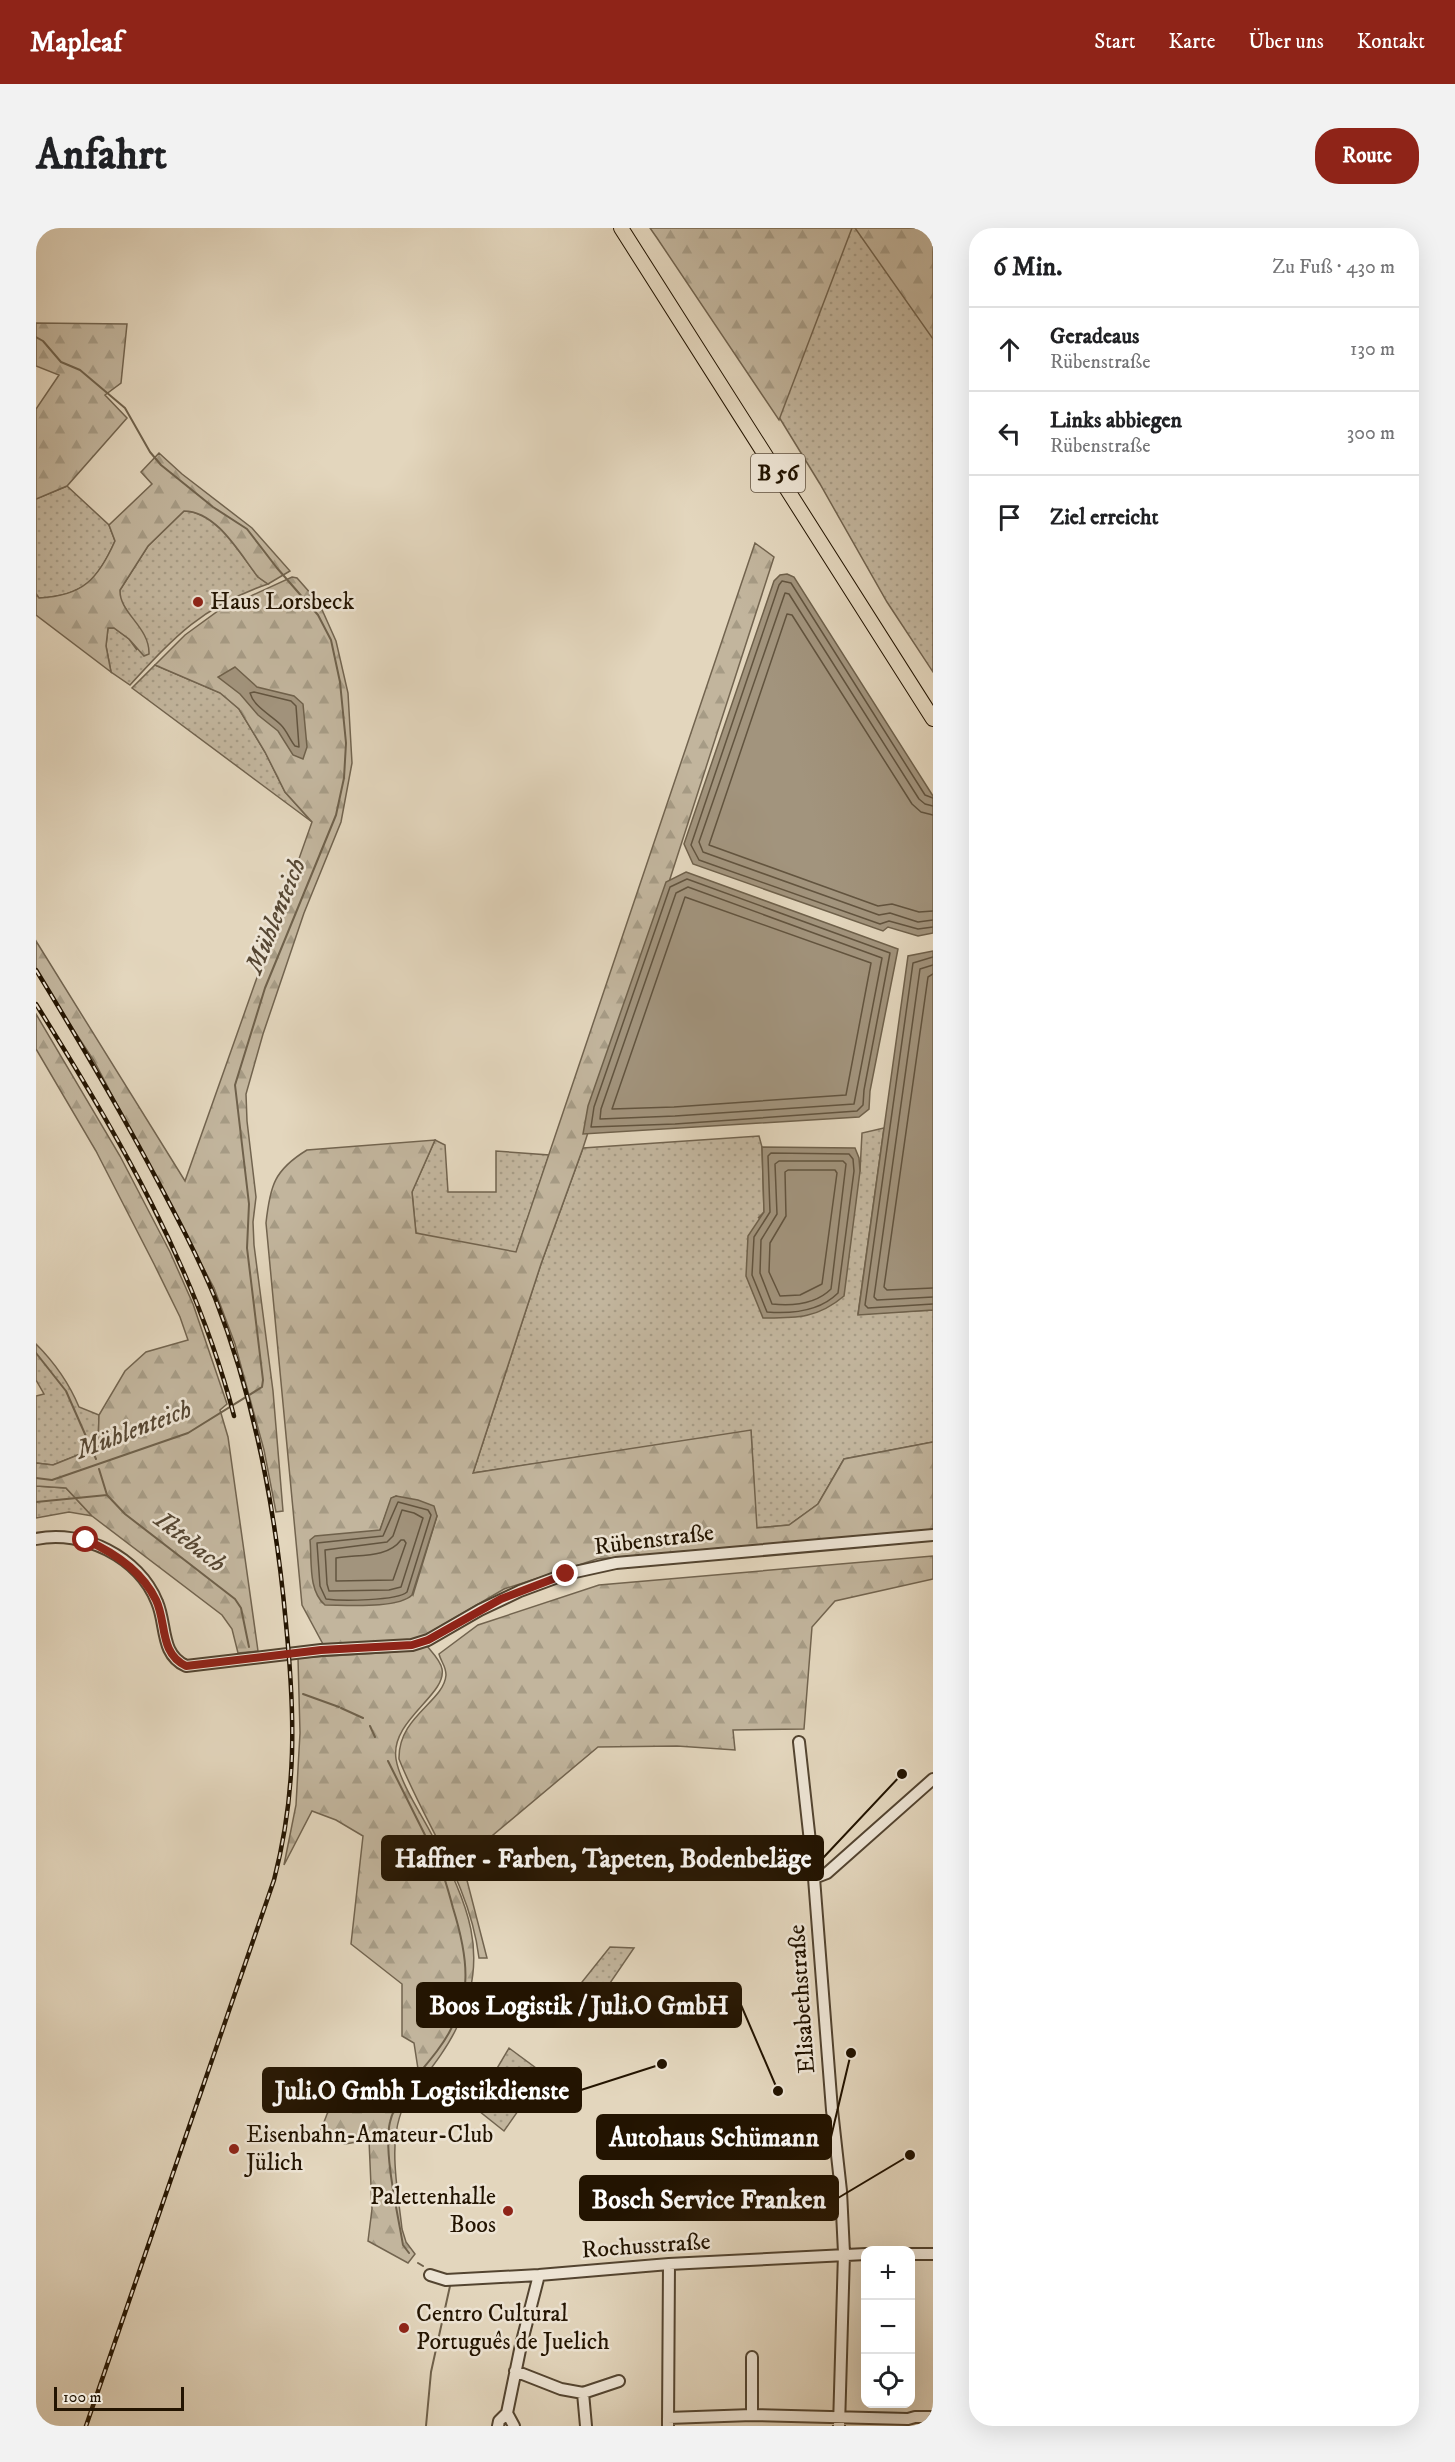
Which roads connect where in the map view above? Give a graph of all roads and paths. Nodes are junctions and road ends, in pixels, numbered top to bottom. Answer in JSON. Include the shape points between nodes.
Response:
{"nodes":[{"id":1,"x":621,"y":228,"type":"edge"},
{"id":2,"x":933,"y":719,"type":"edge"},
{"id":3,"x":933,"y":1535,"type":"edge"},
{"id":4,"x":36,"y":1539,"type":"edge"},
{"id":5,"x":799,"y":1742,"type":"dead end"},
{"id":6,"x":933,"y":1779,"type":"edge"},
{"id":7,"x":814,"y":1878,"type":"junction"},
{"id":8,"x":844,"y":2253,"type":"junction"},
{"id":9,"x":861,"y":2254,"type":"edge"},
{"id":10,"x":915,"y":2254,"type":"edge"},
{"id":11,"x":933,"y":2254,"type":"edge"},
{"id":12,"x":669,"y":2264,"type":"junction"},
{"id":13,"x":430,"y":2275,"type":"dead end"},
{"id":14,"x":538,"y":2275,"type":"junction"},
{"id":15,"x":752,"y":2357,"type":"dead end"},
{"id":16,"x":515,"y":2371,"type":"junction"},
{"id":17,"x":619,"y":2381,"type":"dead end"},
{"id":18,"x":583,"y":2392,"type":"junction"},
{"id":19,"x":507,"y":2413,"type":"junction"},
{"id":20,"x":752,"y":2415,"type":"junction"},
{"id":21,"x":933,"y":2417,"type":"edge"},
{"id":22,"x":668,"y":2422,"type":"edge"},
{"id":23,"x":839,"y":2422,"type":"edge"},
{"id":24,"x":498,"y":2426,"type":"edge"},
{"id":25,"x":514,"y":2426,"type":"edge"},
{"id":26,"x":585,"y":2426,"type":"edge"}],
"edges":[{"from":1,"to":2,"type":"main road","number":"B 56"},
{"from":3,"to":4,"type":"street","name":"Rübenstraße","via":[[616,1563],[566,1574],[520,1591],[412,1645],[300,1652],[186,1666],[177,1662],[169,1650],[158,1602],[138,1573],[86,1540]]},
{"from":5,"to":7,"type":"street","name":"Elisabethstraße"},
{"from":6,"to":7,"type":"street","via":[[827,1873]]},
{"from":7,"to":8,"type":"street","name":"Elisabethstraße"},
{"from":8,"to":9,"type":"street","name":"Rochusstraße"},
{"from":8,"to":12,"type":"street","name":"Rochusstraße"},
{"from":8,"to":23,"type":"street","name":"Elisabethstraße"},
{"from":10,"to":11,"type":"street"},
{"from":12,"to":14,"type":"street","name":"Rochusstraße"},
{"from":12,"to":22,"type":"street"},
{"from":13,"to":14,"type":"street","name":"Rochusstraße","via":[[447,2280]]},
{"from":14,"to":16,"type":"street"},
{"from":15,"to":20,"type":"street"},
{"from":16,"to":18,"type":"street","via":[[561,2389]]},
{"from":16,"to":19,"type":"street"},
{"from":17,"to":18,"type":"street"},
{"from":18,"to":26,"type":"street"},
{"from":19,"to":24,"type":"street"},
{"from":19,"to":25,"type":"street"},
{"from":20,"to":22,"type":"street"},
{"from":20,"to":23,"type":"street"},
{"from":21,"to":23,"type":"street"}]}
